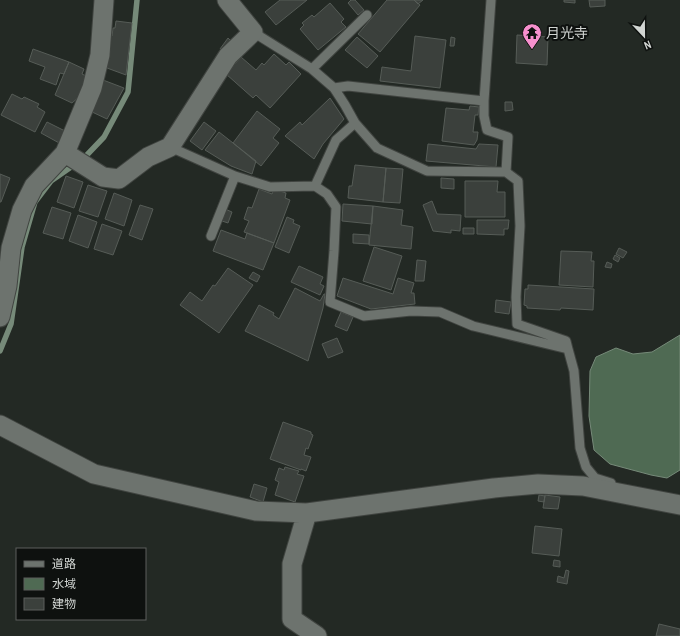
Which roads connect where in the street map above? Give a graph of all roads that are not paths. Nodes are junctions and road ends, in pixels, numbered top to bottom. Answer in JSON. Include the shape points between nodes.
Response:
{"nodes":[{"id":1,"x":104,"y":0,"type":"edge"},
{"id":2,"x":228,"y":0,"type":"edge"},
{"id":3,"x":491,"y":0,"type":"edge"},
{"id":4,"x":367,"y":15,"type":"dead end"},
{"id":5,"x":253,"y":32,"type":"junction"},
{"id":6,"x":312,"y":70,"type":"junction"},
{"id":7,"x":334,"y":88,"type":"junction"},
{"id":8,"x":484,"y":101,"type":"junction"},
{"id":9,"x":355,"y":123,"type":"junction"},
{"id":10,"x":170,"y":147,"type":"junction"},
{"id":11,"x":66,"y":153,"type":"junction"},
{"id":12,"x":506,"y":172,"type":"junction"},
{"id":13,"x":235,"y":176,"type":"junction"},
{"id":14,"x":315,"y":186,"type":"junction"},
{"id":15,"x":211,"y":236,"type":"dead end"},
{"id":16,"x":0,"y":317,"type":"edge"},
{"id":17,"x":568,"y":349,"type":"junction"},
{"id":18,"x":0,"y":425,"type":"edge"},
{"id":19,"x":680,"y":504,"type":"edge"},
{"id":20,"x":307,"y":513,"type":"junction"},
{"id":21,"x":317,"y":636,"type":"edge"}],
"edges":[{"from":1,"to":11,"type":"street","via":[[100,55],[94,81]]},
{"from":2,"to":5,"type":"street"},
{"from":3,"to":8,"type":"lane"},
{"from":4,"to":6,"type":"lane"},
{"from":5,"to":6,"type":"lane"},
{"from":5,"to":10,"type":"street","via":[[228,56]]},
{"from":6,"to":7,"type":"lane"},
{"from":7,"to":8,"type":"lane","via":[[348,86]]},
{"from":7,"to":9,"type":"lane"},
{"from":8,"to":12,"type":"lane","via":[[487,130],[508,137]]},
{"from":9,"to":12,"type":"lane","via":[[377,148],[427,171]]},
{"from":9,"to":14,"type":"lane","via":[[336,140]]},
{"from":10,"to":11,"type":"street","via":[[148,157],[120,179],[103,177]]},
{"from":10,"to":13,"type":"lane"},
{"from":11,"to":16,"type":"street","via":[[34,186],[22,210],[11,248],[7,286]]},
{"from":12,"to":17,"type":"lane","via":[[518,181],[520,226],[517,324],[566,341]]},
{"from":13,"to":14,"type":"lane","via":[[270,187]]},
{"from":13,"to":15,"type":"lane"},
{"from":14,"to":17,"type":"lane","via":[[327,194],[336,207],[330,302],[364,316],[411,311],[440,312],[473,326]]},
{"from":17,"to":19,"type":"lane","via":[[574,371],[580,448],[586,467],[595,478]]},
{"from":18,"to":20,"type":"street","via":[[94,474],[256,511]]},
{"from":19,"to":20,"type":"street","via":[[583,486],[538,484]]},
{"from":20,"to":21,"type":"street","via":[[292,564],[292,619]]}]}
